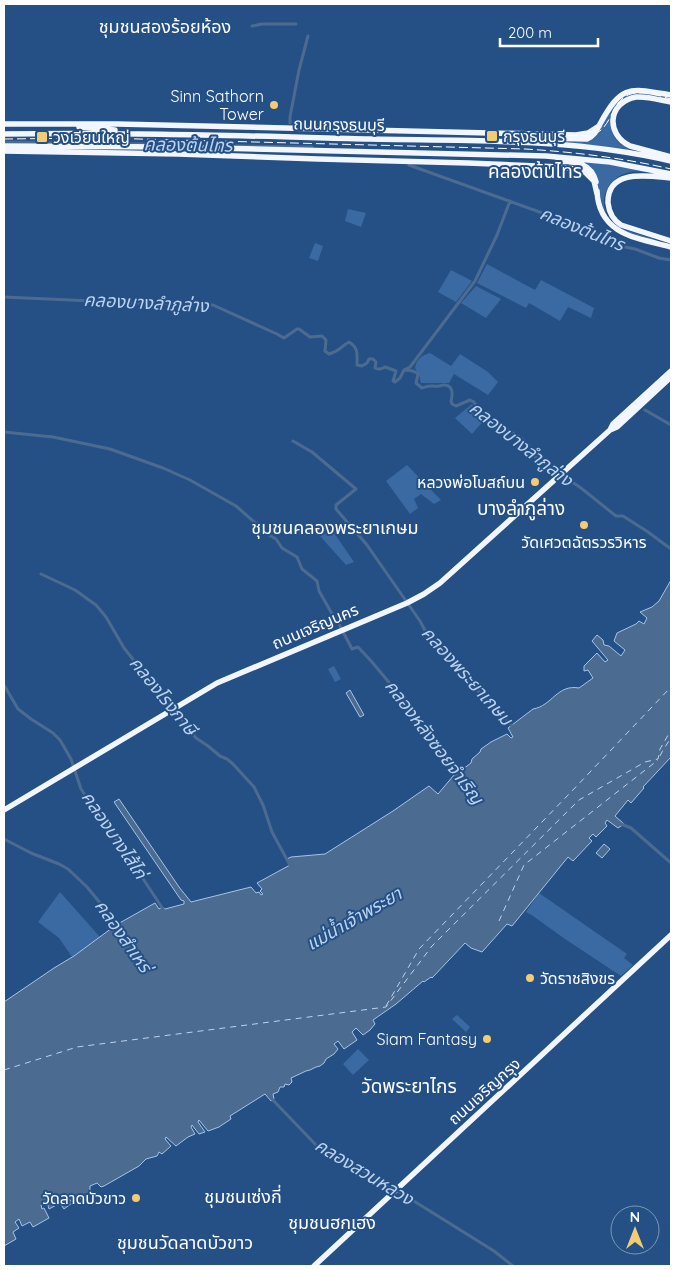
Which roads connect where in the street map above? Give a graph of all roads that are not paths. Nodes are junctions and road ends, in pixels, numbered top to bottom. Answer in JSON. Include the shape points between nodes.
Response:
{"nodes":[{"id":1,"x":671,"y":95,"type":"edge"},
{"id":2,"x":660,"y":97,"type":"junction"},
{"id":3,"x":671,"y":102,"type":"edge"},
{"id":4,"x":4,"y":124,"type":"edge"},
{"id":5,"x":26,"y":124,"type":"junction"},
{"id":6,"x":599,"y":126,"type":"junction"},
{"id":7,"x":246,"y":127,"type":"junction"},
{"id":8,"x":447,"y":132,"type":"junction"},
{"id":9,"x":4,"y":134,"type":"edge"},
{"id":10,"x":144,"y":134,"type":"junction"},
{"id":11,"x":205,"y":135,"type":"junction"},
{"id":12,"x":481,"y":141,"type":"junction"},
{"id":13,"x":509,"y":141,"type":"junction"},
{"id":14,"x":4,"y":146,"type":"edge"},
{"id":15,"x":99,"y":146,"type":"junction"},
{"id":16,"x":174,"y":147,"type":"junction"},
{"id":17,"x":7,"y":151,"type":"edge"},
{"id":18,"x":454,"y":154,"type":"junction"},
{"id":19,"x":474,"y":155,"type":"junction"},
{"id":20,"x":229,"y":156,"type":"junction"},
{"id":21,"x":671,"y":157,"type":"edge"},
{"id":22,"x":410,"y":161,"type":"junction"},
{"id":23,"x":671,"y":161,"type":"edge"},
{"id":24,"x":671,"y":174,"type":"edge"},
{"id":25,"x":671,"y":178,"type":"edge"},
{"id":26,"x":597,"y":194,"type":"junction"},
{"id":27,"x":658,"y":240,"type":"junction"},
{"id":28,"x":671,"y":241,"type":"edge"},
{"id":29,"x":671,"y":247,"type":"edge"},
{"id":30,"x":671,"y":371,"type":"edge"},
{"id":31,"x":671,"y":377,"type":"edge"},
{"id":32,"x":610,"y":430,"type":"junction"},
{"id":33,"x":4,"y":810,"type":"edge"},
{"id":34,"x":671,"y":935,"type":"edge"},
{"id":35,"x":314,"y":1266,"type":"edge"}],
"edges":[{"from":1,"to":2,"type":"main road"},
{"from":2,"to":3,"type":"main road"},
{"from":2,"to":6,"type":"main road","via":[[638,90],[628,92],[615,100]]},
{"from":2,"to":21,"type":"main road","via":[[625,101],[614,114],[615,132],[630,146]]},
{"from":4,"to":5,"type":"main road","name":"ถนนกรุงธนบุรี"},
{"from":5,"to":7,"type":"main road","name":"ถนนกรุงธนบุรี"},
{"from":5,"to":10,"type":"main road"},
{"from":6,"to":8,"type":"main road","name":"ถนนกรุงธนบุรี","via":[[580,135]]},
{"from":6,"to":13,"type":"main road","via":[[592,136],[584,139]]},
{"from":7,"to":8,"type":"main road","name":"ถนนกรุงธนบุรี"},
{"from":7,"to":11,"type":"main road"},
{"from":8,"to":12,"type":"main road"},
{"from":9,"to":10,"type":"main road","name":"ถนนกรุงธนบุรี"},
{"from":10,"to":11,"type":"main road","name":"ถนนกรุงธนบุรี"},
{"from":11,"to":12,"type":"main road","name":"ถนนกรุงธนบุรี"},
{"from":12,"to":13,"type":"main road","name":"ถนนกรุงธนบุรี"},
{"from":13,"to":23,"type":"main road","name":"ถนนกรุงธนบุรี","via":[[587,146]]},
{"from":14,"to":15,"type":"main road","name":"ถนนกรุงธนบุรี"},
{"from":15,"to":16,"type":"main road","name":"ถนนกรุงธนบุรี"},
{"from":15,"to":17,"type":"main road"},
{"from":16,"to":18,"type":"main road","name":"ถนนกรุงธนบุรี"},
{"from":16,"to":20,"type":"main road"},
{"from":17,"to":20,"type":"main road"},
{"from":18,"to":19,"type":"main road","name":"ถนนกรุงธนบุรี"},
{"from":18,"to":22,"type":"main road"},
{"from":19,"to":24,"type":"main road","name":"ถนนกรุงธนบุรี","via":[[590,159]]},
{"from":19,"to":26,"type":"main road","via":[[580,164],[593,172]]},
{"from":20,"to":22,"type":"main road"},
{"from":22,"to":26,"type":"main road","via":[[575,168],[592,178]]},
{"from":25,"to":27,"type":"main road","via":[[626,177],[619,181],[608,197],[610,212],[616,222]]},
{"from":26,"to":27,"type":"main road","via":[[606,220],[614,228],[621,233]]},
{"from":27,"to":28,"type":"main road"},
{"from":27,"to":29,"type":"main road"},
{"from":30,"to":32,"type":"main road","name":"ถนนเจริญนคร"},
{"from":31,"to":32,"type":"main road","name":"ถนนเจริญนคร","via":[[618,427]]},
{"from":32,"to":33,"type":"main road","name":"ถนนเจริญนคร","via":[[424,594],[217,683]]},
{"from":34,"to":35,"type":"main road","name":"ถนนเจริญกรุง"}]}
